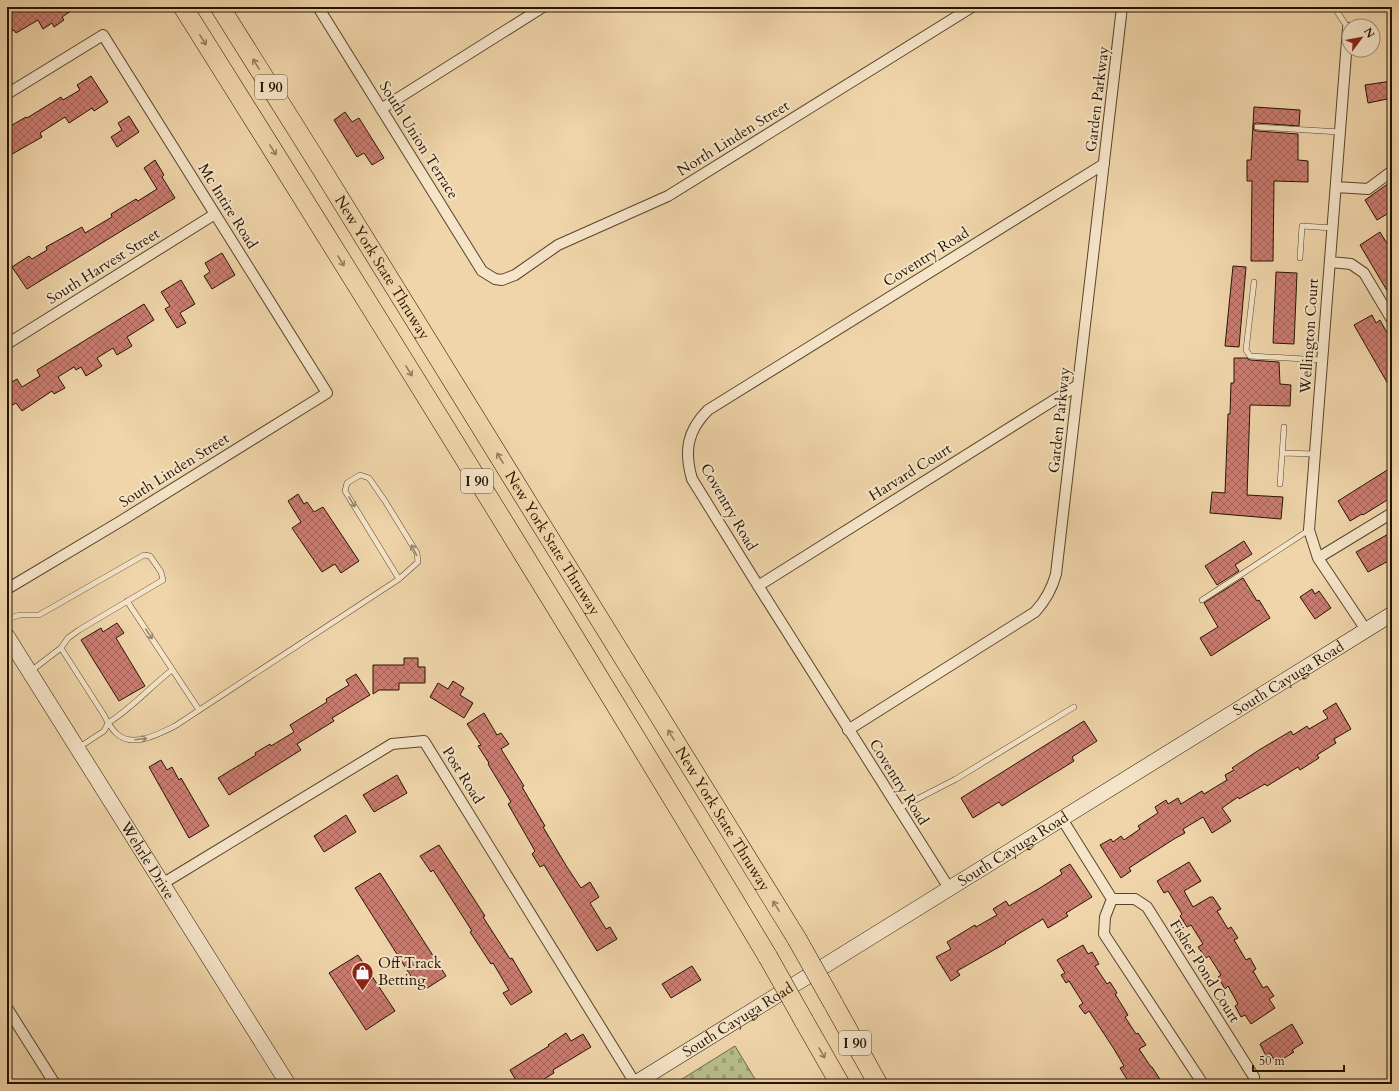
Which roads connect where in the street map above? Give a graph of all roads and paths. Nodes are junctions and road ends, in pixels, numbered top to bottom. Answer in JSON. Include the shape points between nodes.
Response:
{"nodes":[{"id":1,"x":183,"y":7,"type":"edge"},
{"id":2,"x":220,"y":7,"type":"edge"},
{"id":3,"x":318,"y":7,"type":"edge"},
{"id":4,"x":543,"y":7,"type":"edge"},
{"id":5,"x":972,"y":7,"type":"edge"},
{"id":6,"x":1122,"y":7,"type":"edge"},
{"id":7,"x":1334,"y":7,"type":"edge"},
{"id":8,"x":1341,"y":18,"type":"edge"},
{"id":9,"x":1346,"y":58,"type":"edge"},
{"id":10,"x":7,"y":94,"type":"edge"},
{"id":11,"x":381,"y":108,"type":"junction"},
{"id":12,"x":1257,"y":127,"type":"dead end"},
{"id":13,"x":1340,"y":132,"type":"junction"},
{"id":14,"x":1104,"y":164,"type":"junction"},
{"id":15,"x":1392,"y":171,"type":"edge"},
{"id":16,"x":1336,"y":187,"type":"junction"},
{"id":17,"x":215,"y":214,"type":"junction"},
{"id":18,"x":1333,"y":228,"type":"junction"},
{"id":19,"x":1300,"y":258,"type":"dead end"},
{"id":20,"x":1330,"y":262,"type":"junction"},
{"id":21,"x":502,"y":280,"type":"joint"},
{"id":22,"x":1254,"y":282,"type":"dead end"},
{"id":23,"x":1392,"y":320,"type":"edge"},
{"id":24,"x":7,"y":344,"type":"edge"},
{"id":25,"x":1322,"y":360,"type":"junction"},
{"id":26,"x":310,"y":364,"type":"joint"},
{"id":27,"x":1078,"y":385,"type":"junction"},
{"id":28,"x":1284,"y":427,"type":"dead end"},
{"id":29,"x":1282,"y":453,"type":"junction"},
{"id":30,"x":1315,"y":454,"type":"junction"},
{"id":31,"x":1280,"y":484,"type":"dead end"},
{"id":32,"x":1392,"y":513,"type":"edge"},
{"id":33,"x":1309,"y":530,"type":"junction"},
{"id":34,"x":1318,"y":558,"type":"junction"},
{"id":35,"x":399,"y":579,"type":"junction"},
{"id":36,"x":758,"y":586,"type":"junction"},
{"id":37,"x":7,"y":589,"type":"edge"},
{"id":38,"x":1202,"y":600,"type":"dead end"},
{"id":39,"x":127,"y":601,"type":"junction"},
{"id":40,"x":1392,"y":614,"type":"edge"},
{"id":41,"x":7,"y":620,"type":"edge"},
{"id":42,"x":1366,"y":630,"type":"junction"},
{"id":43,"x":7,"y":636,"type":"edge"},
{"id":44,"x":62,"y":648,"type":"junction"},
{"id":45,"x":172,"y":670,"type":"junction"},
{"id":46,"x":30,"y":672,"type":"junction"},
{"id":47,"x":1074,"y":707,"type":"dead end"},
{"id":48,"x":199,"y":710,"type":"junction"},
{"id":49,"x":108,"y":723,"type":"junction"},
{"id":50,"x":848,"y":730,"type":"junction"},
{"id":51,"x":77,"y":748,"type":"junction"},
{"id":52,"x":898,"y":809,"type":"junction"},
{"id":53,"x":1062,"y":819,"type":"junction"},
{"id":54,"x":162,"y":884,"type":"junction"},
{"id":55,"x":949,"y":888,"type":"junction"},
{"id":56,"x":1112,"y":899,"type":"junction"},
{"id":57,"x":7,"y":1008,"type":"edge"},
{"id":58,"x":55,"y":1084,"type":"edge"},
{"id":59,"x":288,"y":1084,"type":"edge"},
{"id":60,"x":634,"y":1084,"type":"edge"},
{"id":61,"x":840,"y":1084,"type":"edge"},
{"id":62,"x":878,"y":1084,"type":"edge"},
{"id":63,"x":1203,"y":1084,"type":"edge"},
{"id":64,"x":1255,"y":1084,"type":"edge"}],
"edges":[{"from":1,"to":61,"type":"highway","name":"New York State Thruway","number":"I 90","one_way":true,"bridge":true,"via":[[624,719],[768,957]]},
{"from":62,"to":2,"type":"highway","name":"New York State Thruway","number":"I 90","one_way":true,"bridge":true,"via":[[797,939],[326,174]]},
{"from":3,"to":11,"type":"street","name":"South Union Terrace"},
{"from":4,"to":11,"type":"street"},
{"from":5,"to":21,"type":"street","name":"North Linden Street","via":[[668,196],[558,244],[514,275]]},
{"from":6,"to":14,"type":"street","name":"Garden Parkway"},
{"from":7,"to":8,"type":"lane"},
{"from":9,"to":13,"type":"street","name":"Wellington Court"},
{"from":10,"to":17,"type":"street","name":"Mc Intire Road","via":[[103,35]]},
{"from":11,"to":21,"type":"street","name":"South Union Terrace","via":[[482,271]]},
{"from":12,"to":13,"type":"lane"},
{"from":13,"to":16,"type":"street","name":"Wellington Court"},
{"from":14,"to":27,"type":"street","name":"Garden Parkway"},
{"from":14,"to":36,"type":"street","name":"Coventry Road","via":[[708,410],[701,418],[694,428],[688,451],[692,479]]},
{"from":15,"to":16,"type":"street","via":[[1368,189]]},
{"from":16,"to":18,"type":"street","name":"Wellington Court"},
{"from":17,"to":24,"type":"street","name":"South Harvest Street"},
{"from":17,"to":26,"type":"street","name":"Mc Intire Road"},
{"from":18,"to":19,"type":"lane","via":[[1302,226]]},
{"from":18,"to":20,"type":"street","name":"Wellington Court"},
{"from":20,"to":23,"type":"street","via":[[1351,264],[1364,273]]},
{"from":20,"to":25,"type":"street","name":"Wellington Court"},
{"from":22,"to":25,"type":"lane","via":[[1246,350],[1250,356]]},
{"from":25,"to":30,"type":"street","name":"Wellington Court"},
{"from":26,"to":37,"type":"street","name":"South Linden Street","via":[[327,392],[122,521]]},
{"from":27,"to":36,"type":"street","name":"Harvard Court"},
{"from":27,"to":50,"type":"street","name":"Garden Parkway","via":[[1056,574],[1045,600],[1035,612]]},
{"from":28,"to":29,"type":"lane"},
{"from":29,"to":30,"type":"lane"},
{"from":29,"to":31,"type":"lane"},
{"from":30,"to":33,"type":"street","name":"Wellington Court"},
{"from":32,"to":34,"type":"street"},
{"from":33,"to":34,"type":"street","name":"Wellington Court"},
{"from":33,"to":38,"type":"lane"},
{"from":34,"to":42,"type":"street","name":"Wellington Court"},
{"from":35,"to":35,"type":"lane","one_way":true,"via":[[418,562],[416,553],[369,478],[360,475],[347,484],[345,491]]},
{"from":35,"to":48,"type":"lane"},
{"from":36,"to":50,"type":"street","name":"Coventry Road"},
{"from":39,"to":41,"type":"lane","via":[[163,580],[161,572],[150,556],[144,555],[39,615],[20,615]]},
{"from":39,"to":44,"type":"lane","via":[[79,630],[68,638]]},
{"from":39,"to":45,"type":"lane","one_way":true},
{"from":40,"to":42,"type":"street","name":"South Cayuga Road"},
{"from":42,"to":53,"type":"street","name":"South Cayuga Road"},
{"from":43,"to":46,"type":"street","name":"Wehrle Drive"},
{"from":44,"to":46,"type":"lane"},
{"from":44,"to":49,"type":"lane"},
{"from":45,"to":48,"type":"lane"},
{"from":45,"to":49,"type":"lane","via":[[124,713]]},
{"from":46,"to":51,"type":"street","name":"Wehrle Drive"},
{"from":47,"to":52,"type":"lane","via":[[956,779]]},
{"from":49,"to":48,"type":"lane","one_way":true,"via":[[117,734],[132,740],[152,738]]},
{"from":49,"to":51,"type":"lane","via":[[104,731]]},
{"from":50,"to":52,"type":"street","name":"Coventry Road"},
{"from":51,"to":54,"type":"street","name":"Wehrle Drive"},
{"from":52,"to":55,"type":"street","name":"Coventry Road"},
{"from":53,"to":55,"type":"street","name":"South Cayuga Road"},
{"from":53,"to":56,"type":"street"},
{"from":54,"to":59,"type":"street","name":"Wehrle Drive"},
{"from":54,"to":60,"type":"street","name":"Post Road","via":[[392,744],[424,741]]},
{"from":55,"to":60,"type":"street","name":"South Cayuga Road"},
{"from":56,"to":63,"type":"street","via":[[1105,917],[1104,934]]},
{"from":56,"to":64,"type":"street","name":"Fisher Pond Court","via":[[1135,899],[1147,907],[1254,1077]]},
{"from":57,"to":58,"type":"street"}]}
